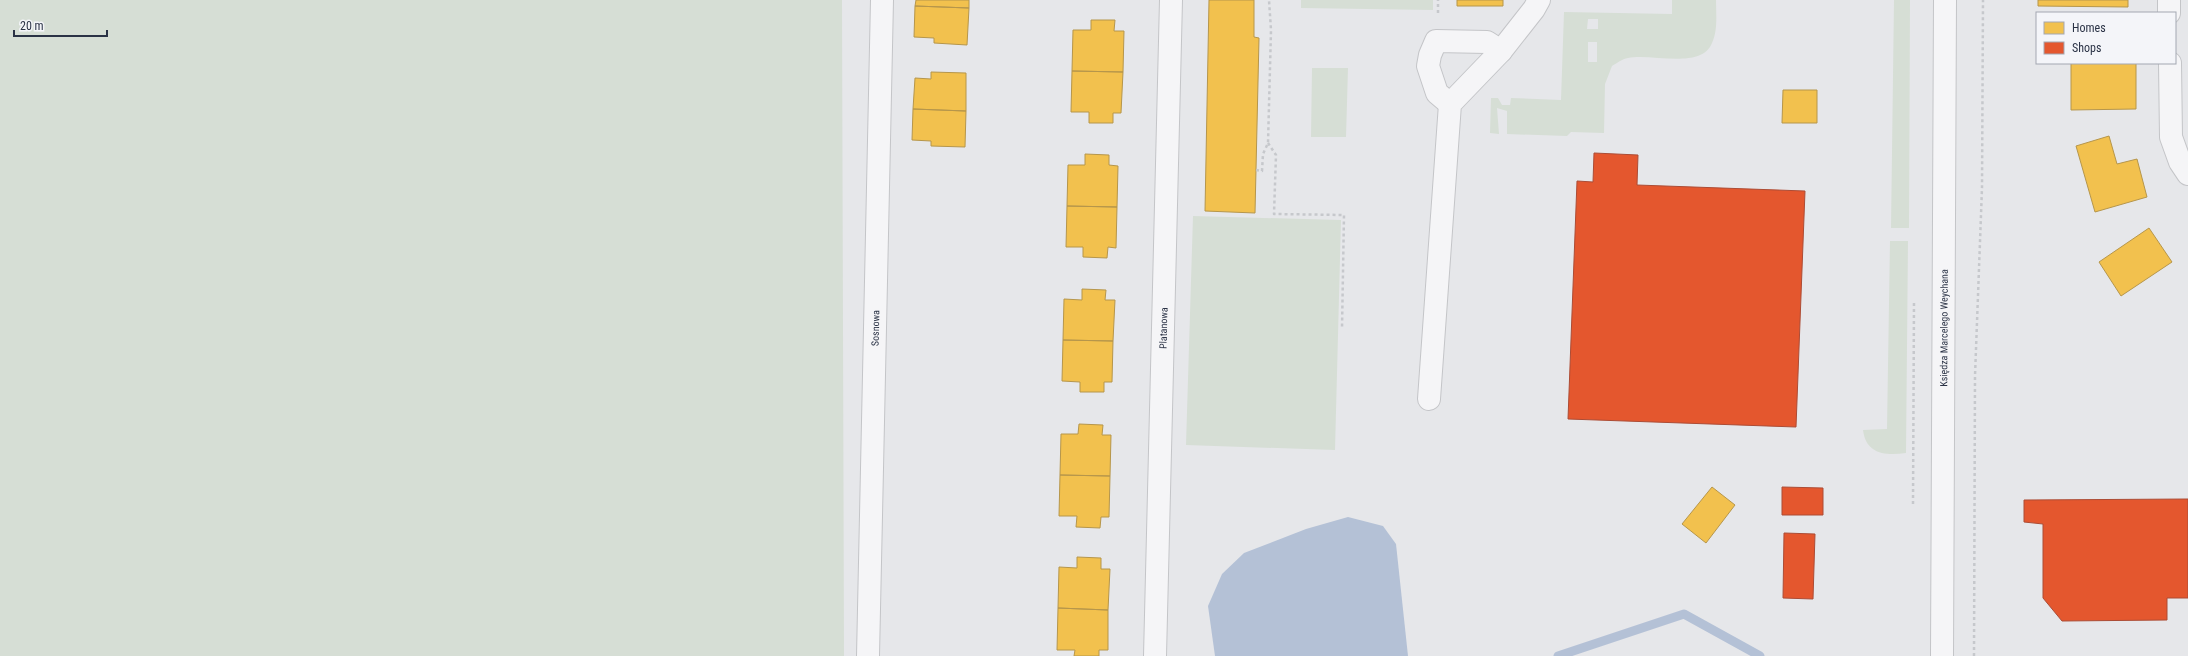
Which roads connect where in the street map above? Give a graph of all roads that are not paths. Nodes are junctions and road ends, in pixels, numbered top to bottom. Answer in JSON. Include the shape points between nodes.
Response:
{"nodes":[{"id":1,"x":882,"y":0,"type":"edge"},
{"id":2,"x":1171,"y":0,"type":"edge"},
{"id":3,"x":1539,"y":0,"type":"edge"},
{"id":4,"x":1945,"y":0,"type":"edge"},
{"id":5,"x":2169,"y":0,"type":"edge"},
{"id":6,"x":2169,"y":12,"type":"edge"},
{"id":7,"x":1501,"y":50,"type":"junction"},
{"id":8,"x":2170,"y":64,"type":"edge"},
{"id":9,"x":1450,"y":104,"type":"junction"},
{"id":10,"x":2188,"y":174,"type":"edge"},
{"id":11,"x":1429,"y":399,"type":"dead end"},
{"id":12,"x":868,"y":656,"type":"edge"},
{"id":13,"x":1155,"y":656,"type":"edge"},
{"id":14,"x":1942,"y":656,"type":"edge"}],
"edges":[{"from":1,"to":12,"type":"street","name":"Sosnowa"},
{"from":2,"to":13,"type":"street","name":"Platanowa"},
{"from":3,"to":7,"type":"street"},
{"from":4,"to":14,"type":"street","name":"Księdza Marcelego Weychana"},
{"from":5,"to":6,"type":"street"},
{"from":7,"to":9,"type":"street"},
{"from":7,"to":9,"type":"street","via":[[1487,42],[1436,41],[1428,66],[1437,93]]},
{"from":8,"to":10,"type":"street","via":[[2171,137],[2180,162]]},
{"from":9,"to":11,"type":"street"}]}
